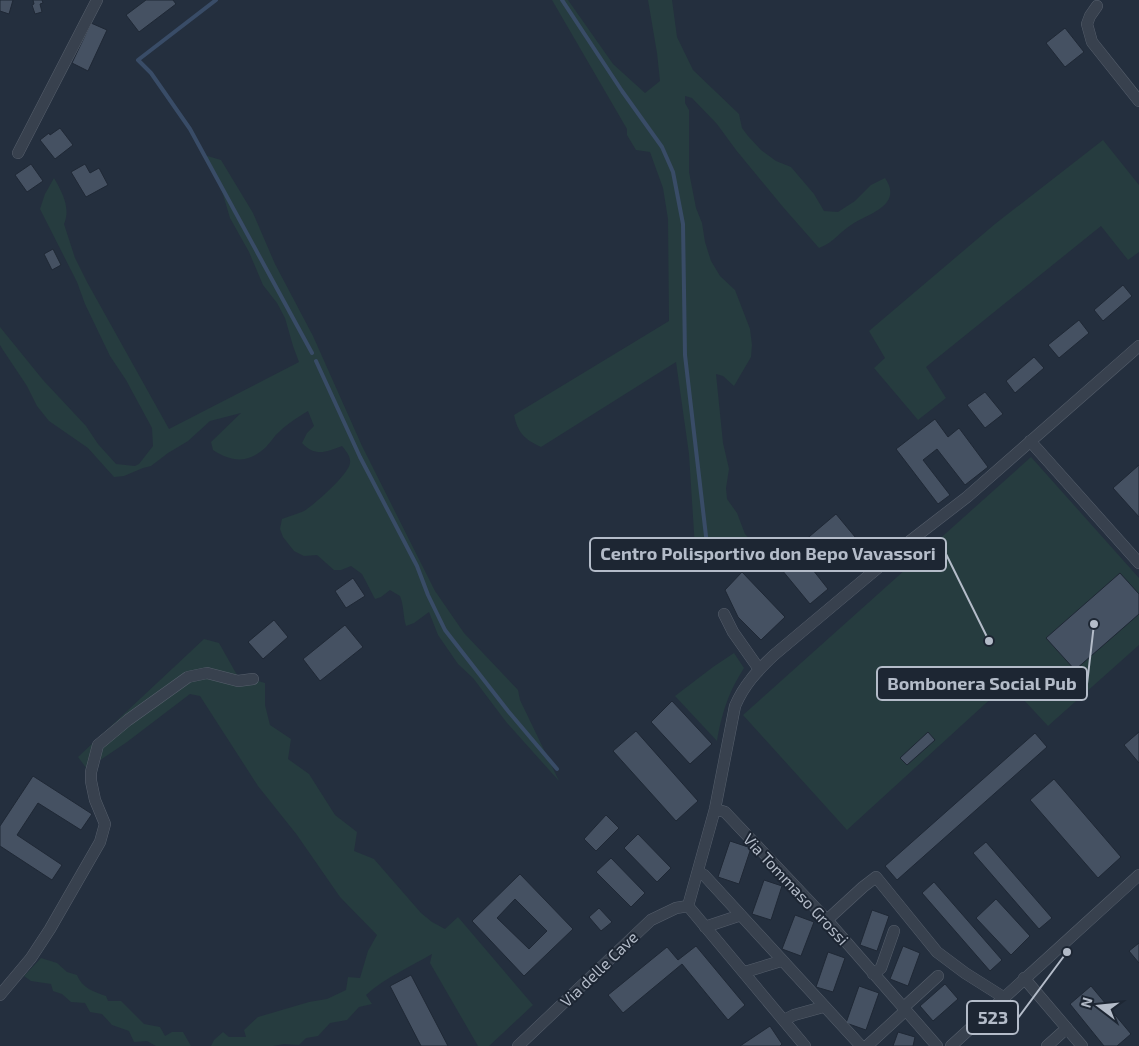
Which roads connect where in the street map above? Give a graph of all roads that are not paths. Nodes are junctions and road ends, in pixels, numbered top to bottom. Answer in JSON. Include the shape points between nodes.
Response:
{"nodes":[{"id":1,"x":97,"y":0,"type":"edge"},
{"id":2,"x":1097,"y":6,"type":"dead end"},
{"id":3,"x":1139,"y":101,"type":"edge"},
{"id":4,"x":18,"y":153,"type":"dead end"},
{"id":5,"x":1139,"y":346,"type":"edge"},
{"id":6,"x":1030,"y":441,"type":"junction"},
{"id":7,"x":1139,"y":563,"type":"edge"},
{"id":8,"x":724,"y":614,"type":"dead end"},
{"id":9,"x":759,"y":669,"type":"junction"},
{"id":10,"x":253,"y":680,"type":"dead end"},
{"id":11,"x":715,"y":809,"type":"junction"},
{"id":12,"x":698,"y":872,"type":"junction"},
{"id":13,"x":1139,"y":875,"type":"edge"},
{"id":14,"x":688,"y":906,"type":"junction"},
{"id":15,"x":741,"y":915,"type":"junction"},
{"id":16,"x":827,"y":920,"type":"junction"},
{"id":17,"x":705,"y":927,"type":"junction"},
{"id":18,"x":894,"y":931,"type":"dead end"},
{"id":19,"x":781,"y":960,"type":"junction"},
{"id":20,"x":745,"y":972,"type":"junction"},
{"id":21,"x":873,"y":974,"type":"junction"},
{"id":22,"x":938,"y":976,"type":"dead end"},
{"id":23,"x":1024,"y":978,"type":"junction"},
{"id":24,"x":0,"y":995,"type":"edge"},
{"id":25,"x":1003,"y":998,"type":"junction"},
{"id":26,"x":823,"y":1006,"type":"junction"},
{"id":27,"x":904,"y":1010,"type":"junction"},
{"id":28,"x":784,"y":1020,"type":"junction"},
{"id":29,"x":1067,"y":1028,"type":"junction"},
{"id":30,"x":518,"y":1046,"type":"edge"},
{"id":31,"x":805,"y":1046,"type":"edge"},
{"id":32,"x":861,"y":1046,"type":"edge"},
{"id":33,"x":868,"y":1046,"type":"edge"},
{"id":34,"x":937,"y":1046,"type":"edge"},
{"id":35,"x":951,"y":1046,"type":"edge"},
{"id":36,"x":1048,"y":1046,"type":"edge"},
{"id":37,"x":1082,"y":1046,"type":"edge"}],
"edges":[{"from":1,"to":4,"type":"street"},
{"from":2,"to":3,"type":"street","via":[[1086,24],[1092,42]]},
{"from":5,"to":6,"type":"street"},
{"from":6,"to":7,"type":"street"},
{"from":6,"to":9,"type":"street"},
{"from":8,"to":9,"type":"street"},
{"from":9,"to":11,"type":"street","via":[[746,685],[736,706]]},
{"from":10,"to":24,"type":"street","via":[[238,681],[207,673],[188,677],[98,745],[90,781],[105,824],[100,842],[50,929]]},
{"from":11,"to":12,"type":"street"},
{"from":11,"to":16,"type":"street","name":"Via Tommaso Grossi","via":[[725,812]]},
{"from":12,"to":14,"type":"street"},
{"from":12,"to":15,"type":"street"},
{"from":13,"to":23,"type":"street"},
{"from":14,"to":17,"type":"street"},
{"from":14,"to":30,"type":"street","name":"Via delle Cave","via":[[651,920]]},
{"from":15,"to":17,"type":"street"},
{"from":15,"to":19,"type":"street"},
{"from":16,"to":21,"type":"street","name":"Via Tommaso Grossi"},
{"from":16,"to":25,"type":"street","via":[[876,878],[938,952]]},
{"from":17,"to":20,"type":"street"},
{"from":18,"to":21,"type":"street","via":[[881,968]]},
{"from":19,"to":20,"type":"street"},
{"from":19,"to":26,"type":"street"},
{"from":20,"to":28,"type":"street"},
{"from":21,"to":27,"type":"street","name":"Via Tommaso Grossi"},
{"from":22,"to":27,"type":"street"},
{"from":23,"to":25,"type":"street"},
{"from":23,"to":29,"type":"street"},
{"from":25,"to":35,"type":"street"},
{"from":26,"to":28,"type":"street"},
{"from":26,"to":32,"type":"street"},
{"from":27,"to":33,"type":"street"},
{"from":27,"to":34,"type":"street","name":"Via Tommaso Grossi"},
{"from":28,"to":31,"type":"street"},
{"from":29,"to":36,"type":"street"},
{"from":29,"to":37,"type":"street"}]}
